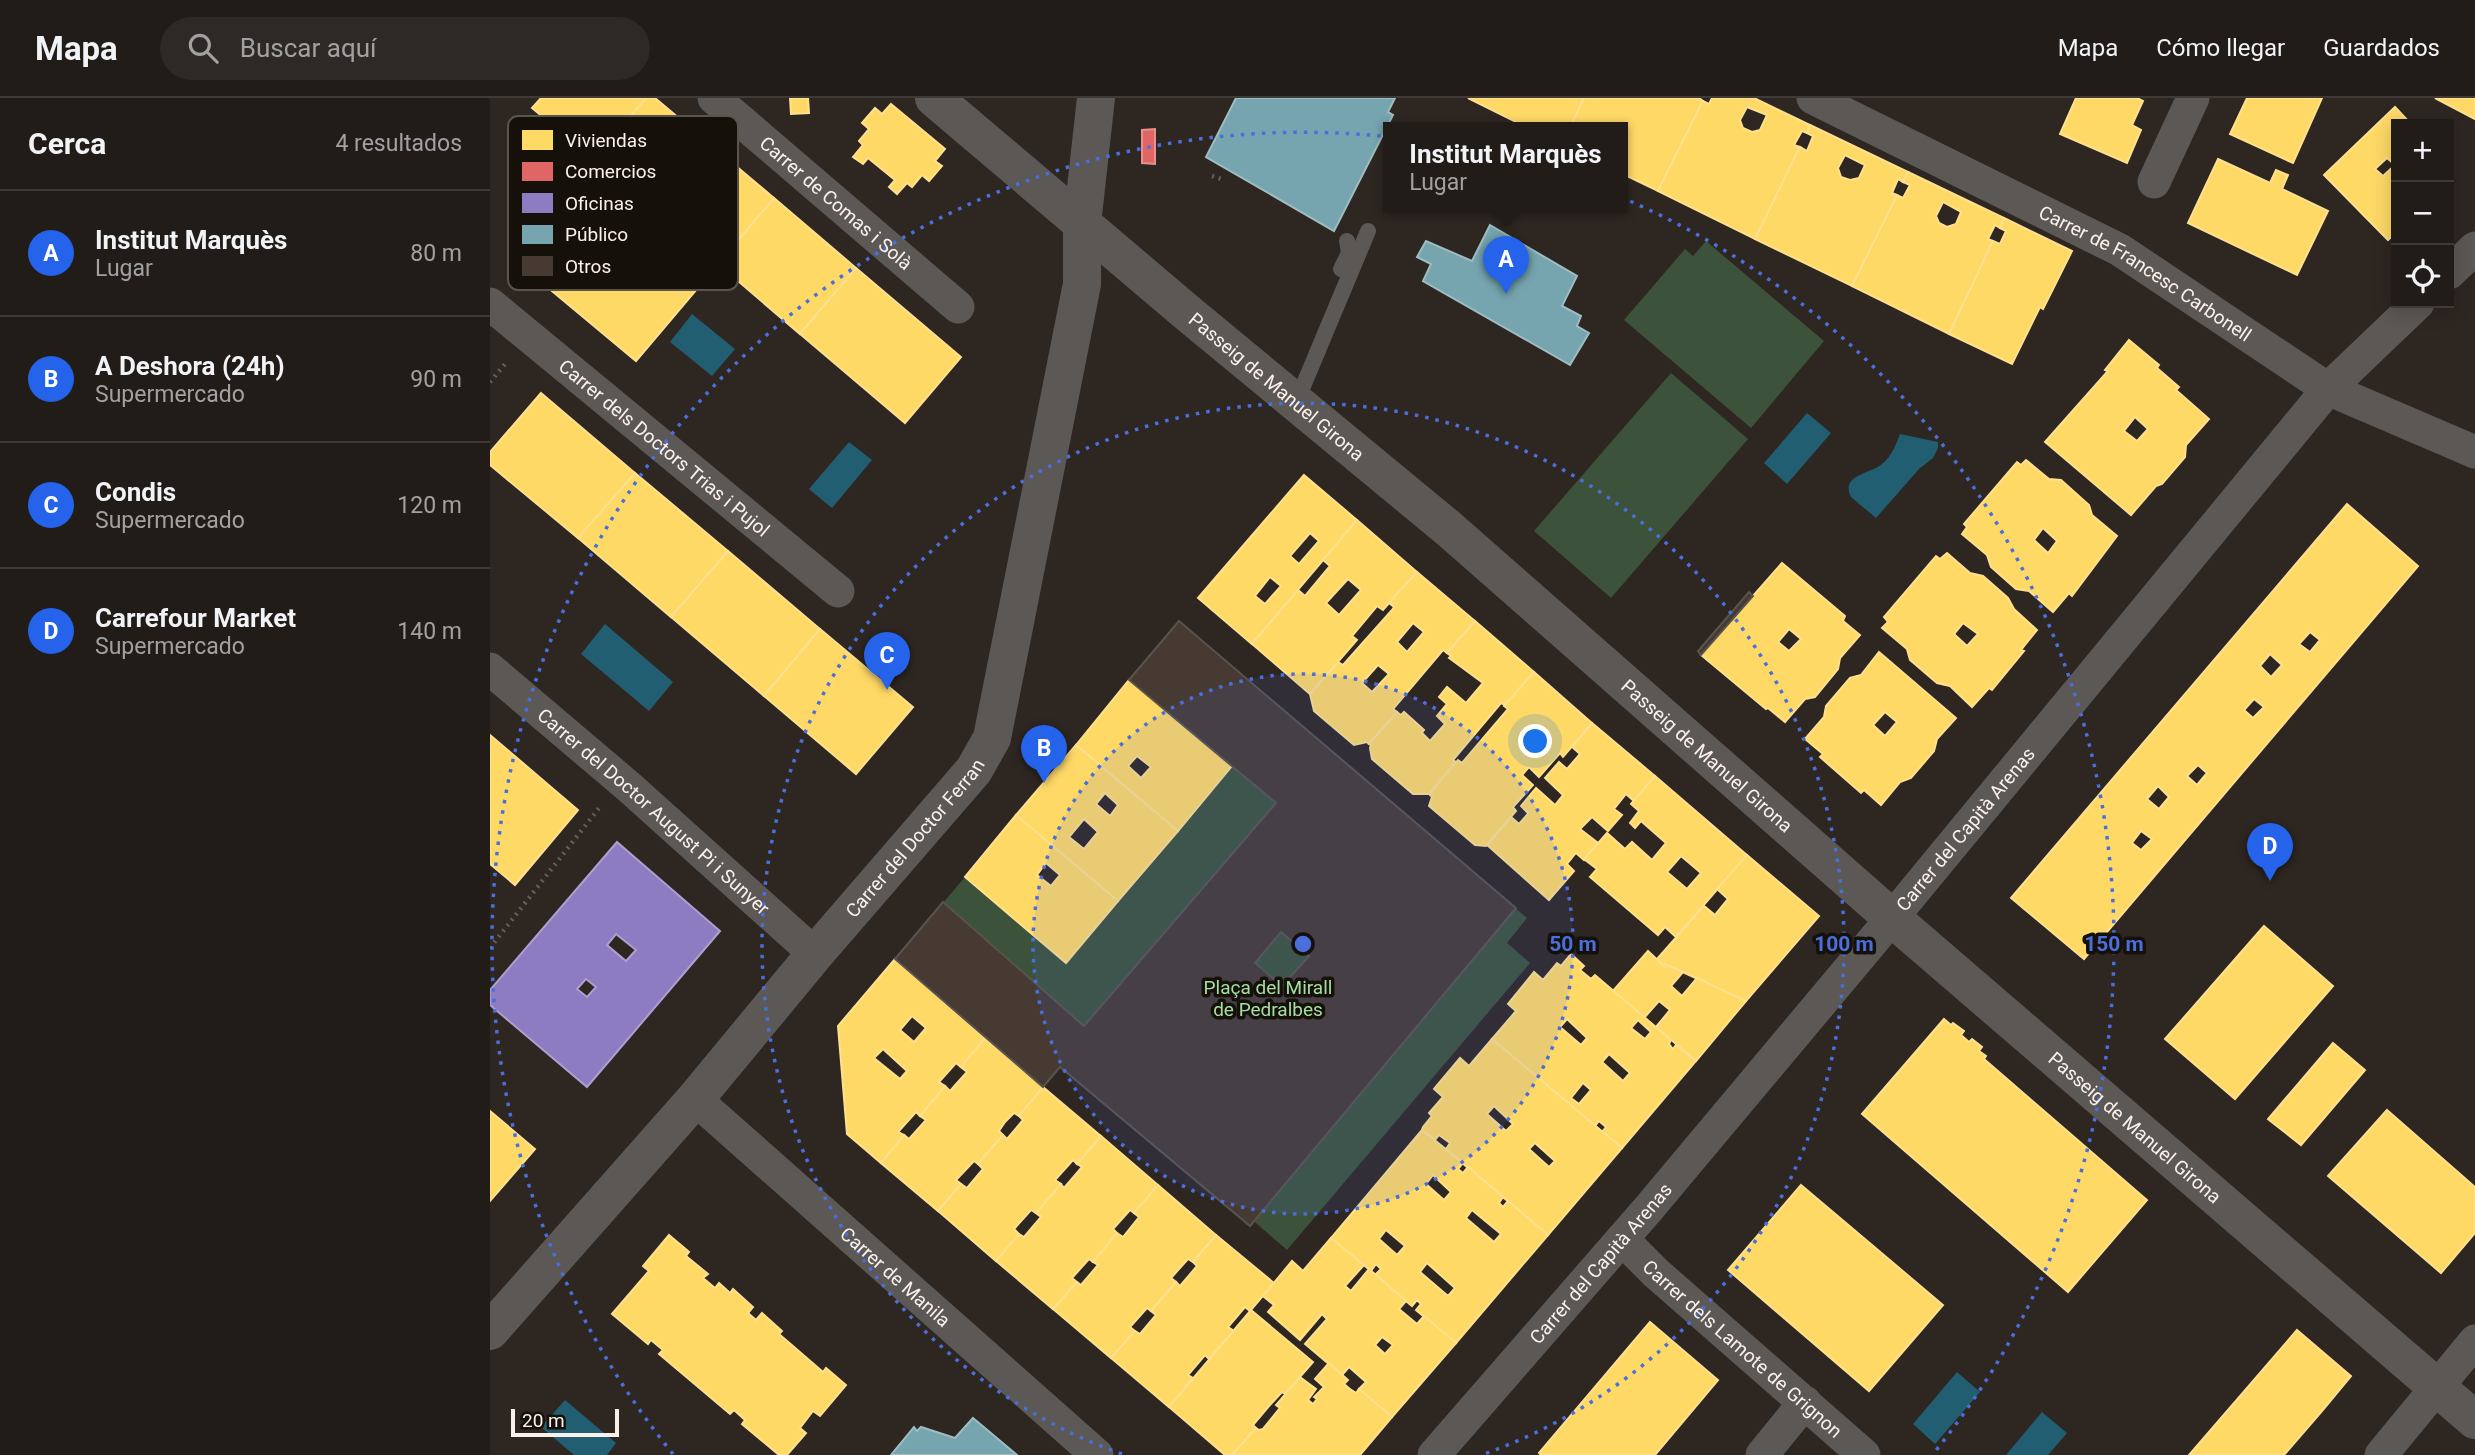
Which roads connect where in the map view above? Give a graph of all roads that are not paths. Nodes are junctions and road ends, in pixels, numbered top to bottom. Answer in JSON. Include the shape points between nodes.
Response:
{"nodes":[{"id":1,"x":714,"y":98,"type":"edge"},
{"id":2,"x":934,"y":98,"type":"edge"},
{"id":3,"x":1096,"y":98,"type":"edge"},
{"id":4,"x":1813,"y":98,"type":"edge"},
{"id":5,"x":2193,"y":98,"type":"edge"},
{"id":6,"x":735,"y":116,"type":"edge"},
{"id":7,"x":738,"y":119,"type":"edge"},
{"id":8,"x":2154,"y":182,"type":"dead end"},
{"id":9,"x":1082,"y":224,"type":"junction"},
{"id":10,"x":1368,"y":231,"type":"dead end"},
{"id":11,"x":1347,"y":241,"type":"dead end"},
{"id":12,"x":2475,"y":248,"type":"edge"},
{"id":13,"x":2454,"y":268,"type":"edge"},
{"id":14,"x":1339,"y":299,"type":"junction"},
{"id":15,"x":490,"y":304,"type":"edge"},
{"id":16,"x":958,"y":307,"type":"dead end"},
{"id":17,"x":2413,"y":308,"type":"edge"},
{"id":18,"x":2328,"y":388,"type":"junction"},
{"id":19,"x":1296,"y":403,"type":"junction"},
{"id":20,"x":2475,"y":452,"type":"edge"},
{"id":21,"x":838,"y":592,"type":"dead end"},
{"id":22,"x":490,"y":669,"type":"edge"},
{"id":23,"x":1892,"y":918,"type":"junction"},
{"id":24,"x":815,"y":954,"type":"junction"},
{"id":25,"x":695,"y":1099,"type":"junction"},
{"id":26,"x":1622,"y":1239,"type":"junction"},
{"id":27,"x":490,"y":1331,"type":"edge"},
{"id":28,"x":2475,"y":1341,"type":"edge"},
{"id":29,"x":2436,"y":1386,"type":"junction"},
{"id":30,"x":1805,"y":1402,"type":"junction"},
{"id":31,"x":2475,"y":1420,"type":"edge"},
{"id":32,"x":1097,"y":1455,"type":"edge"},
{"id":33,"x":1433,"y":1455,"type":"edge"},
{"id":34,"x":1762,"y":1455,"type":"edge"},
{"id":35,"x":1864,"y":1455,"type":"edge"},
{"id":36,"x":2381,"y":1455,"type":"edge"}],
"edges":[{"from":1,"to":6,"type":"street","name":"Carrer de Comas i Solà"},
{"from":2,"to":9,"type":"street","name":"Passeig de Manuel Girona"},
{"from":3,"to":9,"type":"street","name":"Carrer del Doctor Ferran"},
{"from":4,"to":18,"type":"street","name":"Carrer de Francesc Carbonell","via":[[2120,250]]},
{"from":5,"to":8,"type":"street"},
{"from":7,"to":16,"type":"street","name":"Carrer de Comas i Solà"},
{"from":9,"to":19,"type":"street","name":"Passeig de Manuel Girona"},
{"from":9,"to":24,"type":"street","name":"Carrer del Doctor Ferran","via":[[1082,284],[992,738],[974,770]]},
{"from":10,"to":14,"type":"lane"},
{"from":11,"to":14,"type":"lane","via":[[1349,253],[1340,271]]},
{"from":12,"to":13,"type":"street"},
{"from":14,"to":19,"type":"lane"},
{"from":15,"to":21,"type":"street","name":"Carrer dels Doctors Trias i Pujol"},
{"from":17,"to":18,"type":"street","name":"Carrer del Capità Arenas"},
{"from":18,"to":20,"type":"street","name":"Carrer de Francesc Carbonell"},
{"from":18,"to":23,"type":"street","name":"Carrer del Capità Arenas"},
{"from":19,"to":23,"type":"street","name":"Passeig de Manuel Girona","via":[[1458,537]]},
{"from":22,"to":24,"type":"street","name":"Carrer del Doctor August Pi i Sunyer"},
{"from":23,"to":26,"type":"street","name":"Carrer del Capità Arenas"},
{"from":23,"to":29,"type":"street","name":"Passeig de Manuel Girona"},
{"from":24,"to":25,"type":"street","name":"Carrer del Doctor Ferran"},
{"from":25,"to":27,"type":"street","name":"Carrer del Doctor Ferran"},
{"from":25,"to":32,"type":"street","name":"Carrer de Manila"},
{"from":26,"to":30,"type":"street","name":"Carrer dels Lamote de Grignon"},
{"from":26,"to":33,"type":"street","name":"Carrer del Capità Arenas"},
{"from":28,"to":29,"type":"street"},
{"from":29,"to":31,"type":"street","name":"Passeig de Manuel Girona"},
{"from":29,"to":36,"type":"street"},
{"from":30,"to":34,"type":"street"},
{"from":30,"to":35,"type":"street","name":"Carrer dels Lamote de Grignon"}]}
